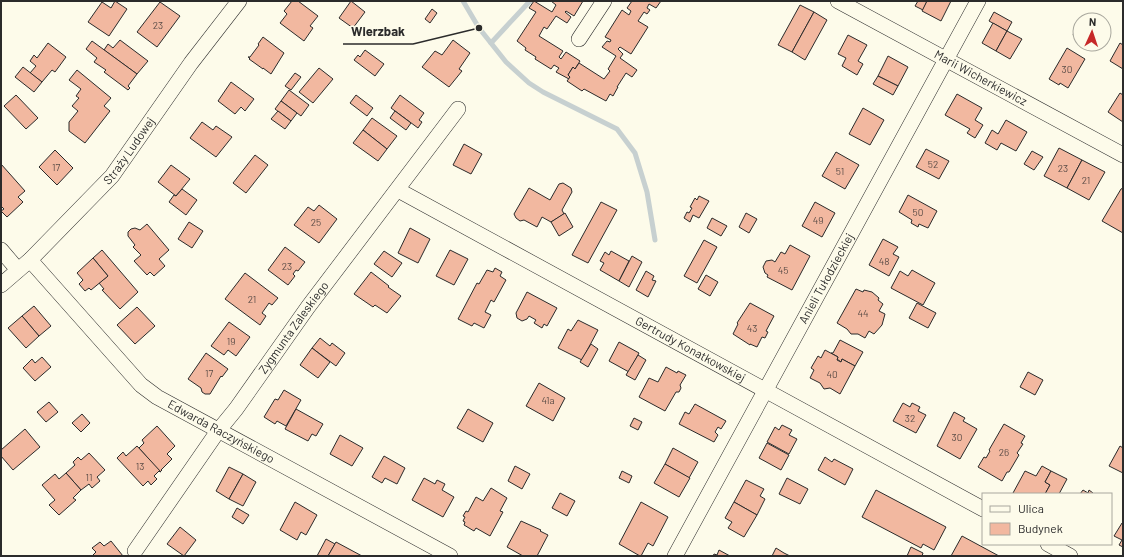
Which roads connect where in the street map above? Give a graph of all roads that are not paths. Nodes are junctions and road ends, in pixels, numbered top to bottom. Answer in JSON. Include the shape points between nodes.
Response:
{"nodes":[{"id":1,"x":239,"y":1,"type":"edge"},
{"id":2,"x":604,"y":1,"type":"edge"},
{"id":3,"x":838,"y":1,"type":"edge"},
{"id":4,"x":978,"y":1,"type":"edge"},
{"id":5,"x":579,"y":39,"type":"dead end"},
{"id":6,"x":946,"y":59,"type":"junction"},
{"id":7,"x":458,"y":109,"type":"dead end"},
{"id":8,"x":1123,"y":155,"type":"edge"},
{"id":9,"x":398,"y":190,"type":"junction"},
{"id":10,"x":1,"y":250,"type":"edge"},
{"id":11,"x":30,"y":260,"type":"junction"},
{"id":12,"x":18,"y":270,"type":"junction"},
{"id":13,"x":1,"y":285,"type":"edge"},
{"id":14,"x":766,"y":390,"type":"junction"},
{"id":15,"x":218,"y":431,"type":"junction"},
{"id":16,"x":982,"y":507,"type":"edge"},
{"id":17,"x":1050,"y":545,"type":"edge"},
{"id":18,"x":135,"y":550,"type":"dead end"},
{"id":19,"x":450,"y":556,"type":"edge"},
{"id":20,"x":675,"y":556,"type":"edge"},
{"id":21,"x":1070,"y":556,"type":"edge"}],
"edges":[{"from":1,"to":11,"type":"street","name":"Straży Ludowej","via":[[191,63],[112,176]]},
{"from":2,"to":5,"type":"street"},
{"from":3,"to":6,"type":"street","name":"Marii Wicherkiewicz"},
{"from":4,"to":6,"type":"street","name":"Anieli Tułodzieckiej"},
{"from":6,"to":8,"type":"street","name":"Marii Wicherkiewicz"},
{"from":6,"to":14,"type":"street","name":"Anieli Tułodzieckiej"},
{"from":7,"to":9,"type":"street","name":"Zygmunta Zaleskiego"},
{"from":9,"to":14,"type":"street","name":"Gertrudy Konatkowskiej"},
{"from":9,"to":15,"type":"street","name":"Zygmunta Zaleskiego","via":[[308,307]]},
{"from":10,"to":12,"type":"street"},
{"from":11,"to":12,"type":"street","name":"Straży Ludowej"},
{"from":11,"to":15,"type":"street","name":"Edwarda Raczyńskiego","via":[[141,385],[157,397]]},
{"from":12,"to":13,"type":"street","name":"Straży Ludowej"},
{"from":14,"to":16,"type":"street","name":"Gertrudy Konatkowskiej"},
{"from":14,"to":20,"type":"street","name":"Anieli Tułodzieckiej"},
{"from":15,"to":18,"type":"street","name":"Zygmunta Zaleskiego"},
{"from":15,"to":19,"type":"street","name":"Edwarda Raczyńskiego"},
{"from":17,"to":21,"type":"street"}]}
